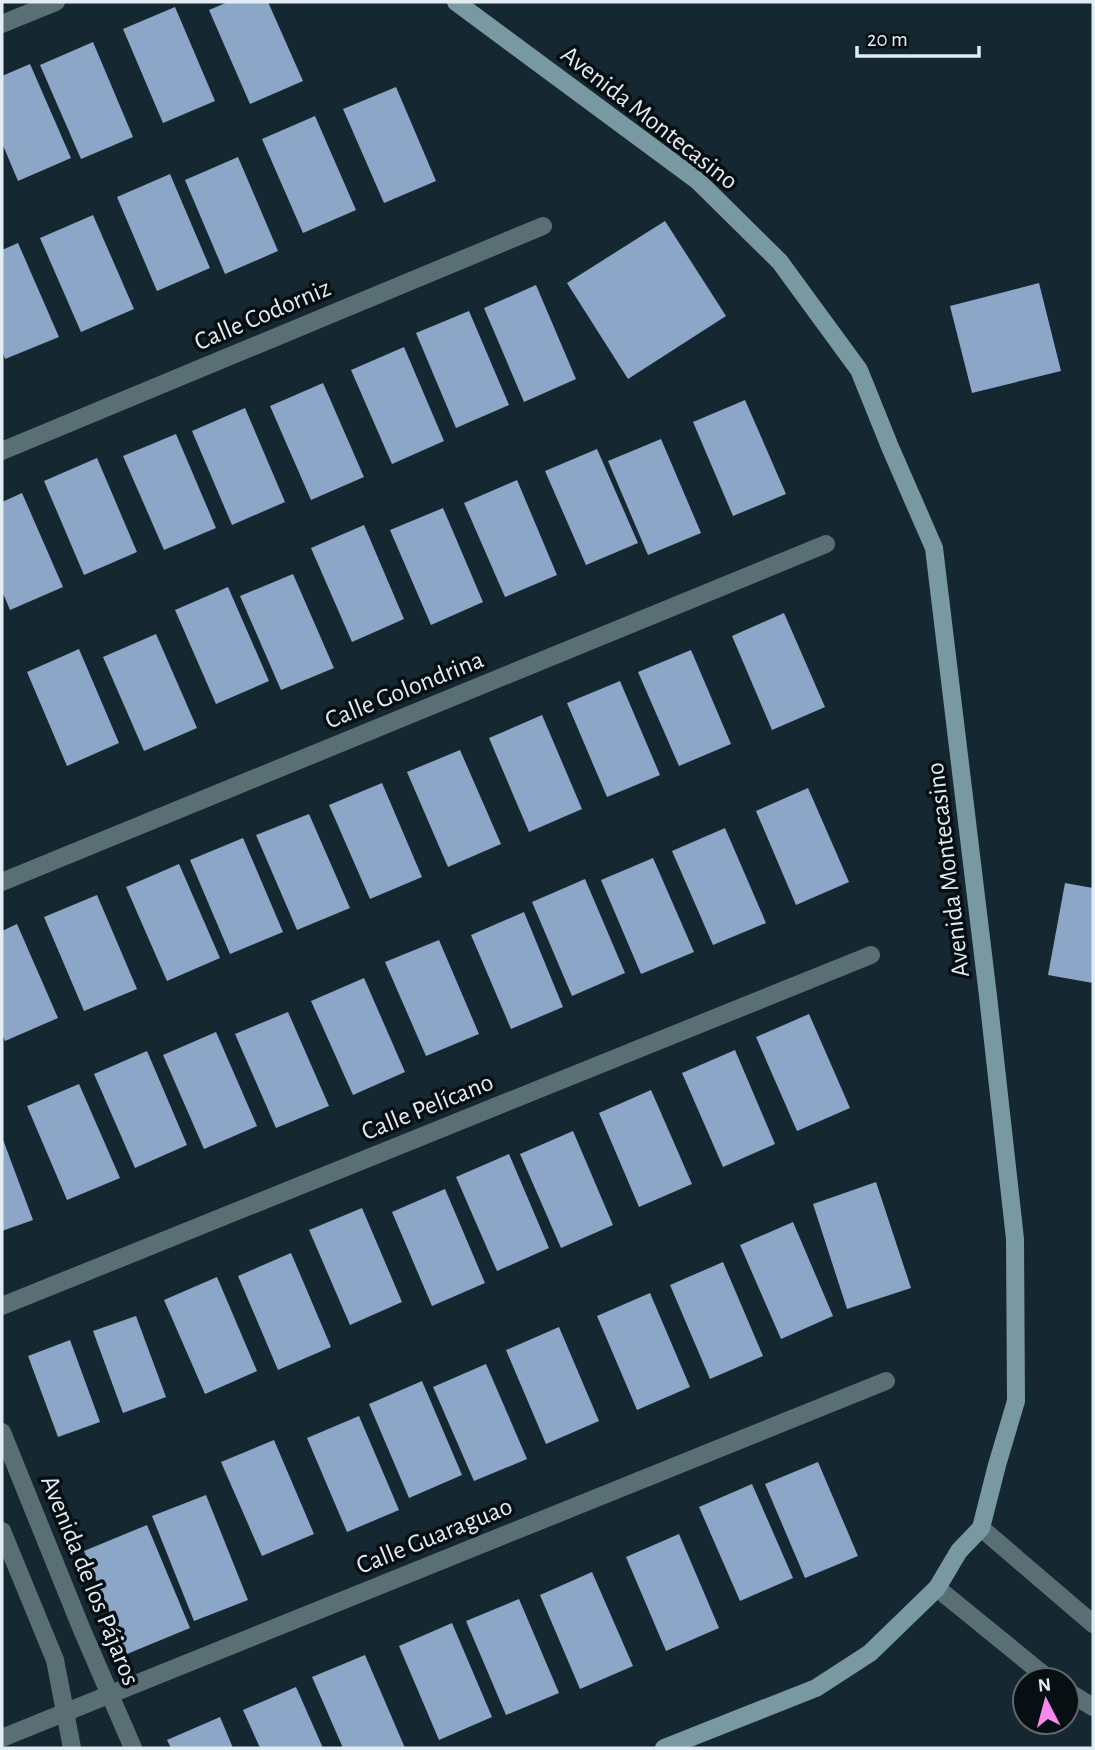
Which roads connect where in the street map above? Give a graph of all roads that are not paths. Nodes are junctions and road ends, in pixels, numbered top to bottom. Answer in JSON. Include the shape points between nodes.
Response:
{"nodes":[{"id":1,"x":56,"y":2,"type":"edge"},
{"id":2,"x":456,"y":2,"type":"edge"},
{"id":3,"x":2,"y":24,"type":"edge"},
{"id":4,"x":543,"y":226,"type":"dead end"},
{"id":5,"x":2,"y":451,"type":"edge"},
{"id":6,"x":826,"y":544,"type":"dead end"},
{"id":7,"x":2,"y":882,"type":"edge"},
{"id":8,"x":872,"y":955,"type":"dead end"},
{"id":9,"x":2,"y":1306,"type":"edge"},
{"id":10,"x":886,"y":1381,"type":"dead end"},
{"id":11,"x":2,"y":1432,"type":"edge"},
{"id":12,"x":981,"y":1528,"type":"junction"},
{"id":13,"x":2,"y":1531,"type":"edge"},
{"id":14,"x":937,"y":1588,"type":"junction"},
{"id":15,"x":1093,"y":1625,"type":"edge"},
{"id":16,"x":1032,"y":1666,"type":"edge"},
{"id":17,"x":109,"y":1694,"type":"junction"},
{"id":18,"x":65,"y":1713,"type":"junction"},
{"id":19,"x":2,"y":1738,"type":"edge"},
{"id":20,"x":72,"y":1748,"type":"edge"},
{"id":21,"x":133,"y":1748,"type":"edge"},
{"id":22,"x":664,"y":1748,"type":"edge"}],
"edges":[{"from":1,"to":3,"type":"street"},
{"from":2,"to":12,"type":"street","name":"Avenida Montecasino","via":[[698,181],[780,262],[859,370],[934,548],[1015,1239],[1016,1401]]},
{"from":4,"to":5,"type":"street","name":"Calle Codorniz"},
{"from":6,"to":7,"type":"street","name":"Calle Golondrina"},
{"from":8,"to":9,"type":"street","name":"Calle Pelícano"},
{"from":10,"to":17,"type":"street","name":"Calle Guaraguao"},
{"from":11,"to":17,"type":"street","name":"Avenida de los Pájaros"},
{"from":12,"to":14,"type":"street","name":"Avenida Montecasino","via":[[959,1551]]},
{"from":12,"to":15,"type":"street"},
{"from":13,"to":18,"type":"street","via":[[55,1660]]},
{"from":14,"to":16,"type":"street"},
{"from":14,"to":22,"type":"street","name":"Avenida Montecasino","via":[[870,1653],[816,1688]]},
{"from":17,"to":18,"type":"street","name":"Calle Guaraguao"},
{"from":17,"to":21,"type":"street","name":"Avenida de los Pájaros"},
{"from":18,"to":19,"type":"street","name":"Calle Guaraguao"},
{"from":18,"to":20,"type":"street"}]}
